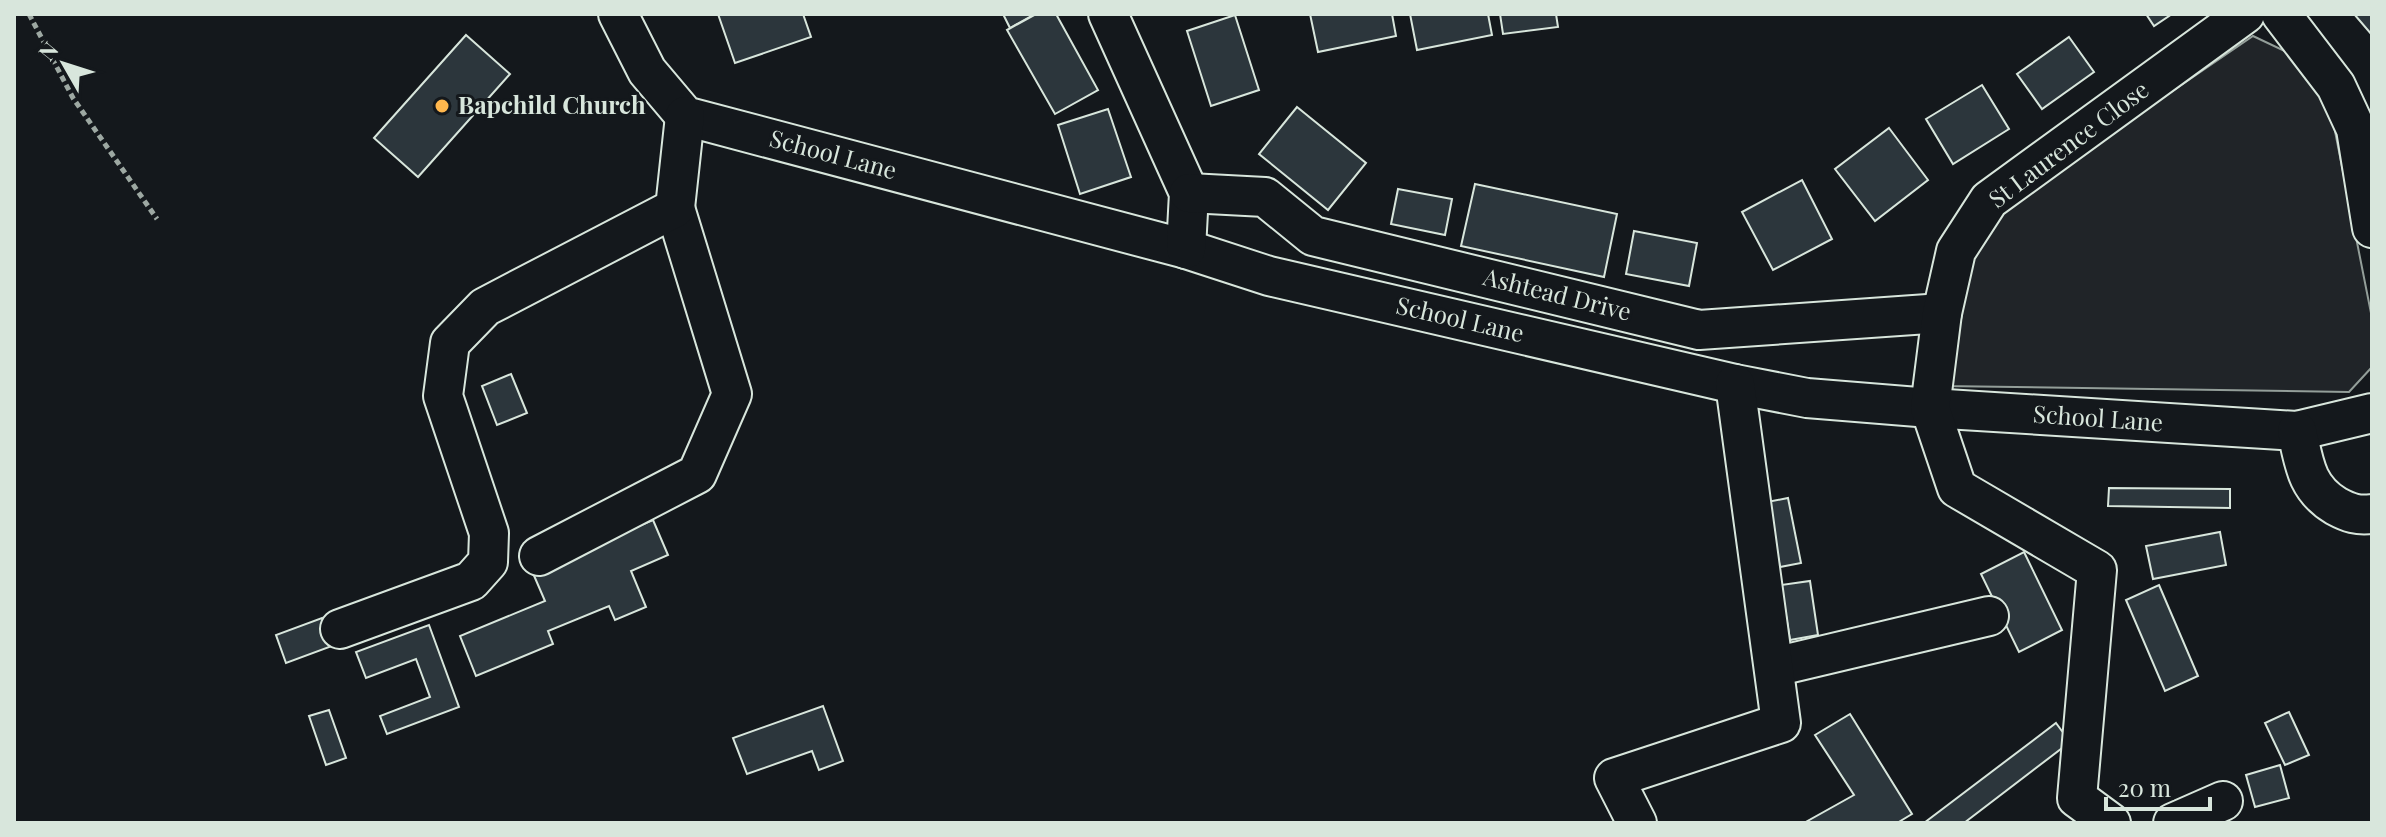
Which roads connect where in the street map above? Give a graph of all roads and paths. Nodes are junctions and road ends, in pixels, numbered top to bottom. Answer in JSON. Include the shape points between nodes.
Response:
{"nodes":[{"id":1,"x":29,"y":14,"type":"edge"},
{"id":2,"x":618,"y":14,"type":"edge"},
{"id":3,"x":1108,"y":14,"type":"edge"},
{"id":4,"x":2245,"y":14,"type":"edge"},
{"id":5,"x":2281,"y":14,"type":"edge"},
{"id":6,"x":685,"y":116,"type":"junction"},
{"id":7,"x":1189,"y":193,"type":"junction"},
{"id":8,"x":675,"y":208,"type":"junction"},
{"id":9,"x":157,"y":219,"type":"dead end"},
{"id":10,"x":2372,"y":228,"type":"edge"},
{"id":11,"x":1186,"y":249,"type":"junction"},
{"id":12,"x":1942,"y":313,"type":"junction"},
{"id":13,"x":1735,"y":384,"type":"junction"},
{"id":14,"x":1930,"y":408,"type":"junction"},
{"id":15,"x":2372,"y":413,"type":"edge"},
{"id":16,"x":2297,"y":431,"type":"junction"},
{"id":17,"x":2372,"y":514,"type":"edge"},
{"id":18,"x":539,"y":556,"type":"dead end"},
{"id":19,"x":1989,"y":616,"type":"dead end"},
{"id":20,"x":340,"y":629,"type":"dead end"},
{"id":21,"x":1774,"y":667,"type":"junction"},
{"id":22,"x":2223,"y":801,"type":"dead end"},
{"id":23,"x":1637,"y":823,"type":"edge"},
{"id":24,"x":2111,"y":823,"type":"edge"},
{"id":25,"x":2173,"y":823,"type":"edge"}],
"edges":[{"from":1,"to":9,"type":"path","via":[[73,98]]},
{"from":2,"to":6,"type":"street","via":[[647,71]]},
{"from":3,"to":7,"type":"street"},
{"from":4,"to":12,"type":"street","name":"St Laurence Close","via":[[1989,200],[1956,251]]},
{"from":5,"to":10,"type":"street","via":[[2336,86],[2356,129]]},
{"from":6,"to":8,"type":"street"},
{"from":6,"to":11,"type":"street","name":"School Lane"},
{"from":7,"to":11,"type":"street"},
{"from":7,"to":12,"type":"street","name":"Ashtead Drive","via":[[1265,197],[1313,236],[1699,330]]},
{"from":8,"to":18,"type":"street","via":[[732,394],[697,474]]},
{"from":8,"to":20,"type":"street","via":[[485,307],[450,343],[443,396],[489,533],[488,562],[471,581]]},
{"from":11,"to":13,"type":"street","name":"School Lane","via":[[1269,276]]},
{"from":12,"to":14,"type":"street","name":"St Laurence Close"},
{"from":13,"to":14,"type":"street","name":"School Lane","via":[[1807,398]]},
{"from":13,"to":21,"type":"street"},
{"from":14,"to":16,"type":"street","name":"School Lane"},
{"from":14,"to":24,"type":"street","via":[[1957,488],[2097,570],[2077,798]]},
{"from":15,"to":16,"type":"street","name":"School Lane"},
{"from":16,"to":17,"type":"street","via":[[2306,473],[2323,498],[2359,516]]},
{"from":19,"to":21,"type":"street"},
{"from":21,"to":23,"type":"street","via":[[1781,723],[1614,778]]},
{"from":22,"to":25,"type":"street"}]}
